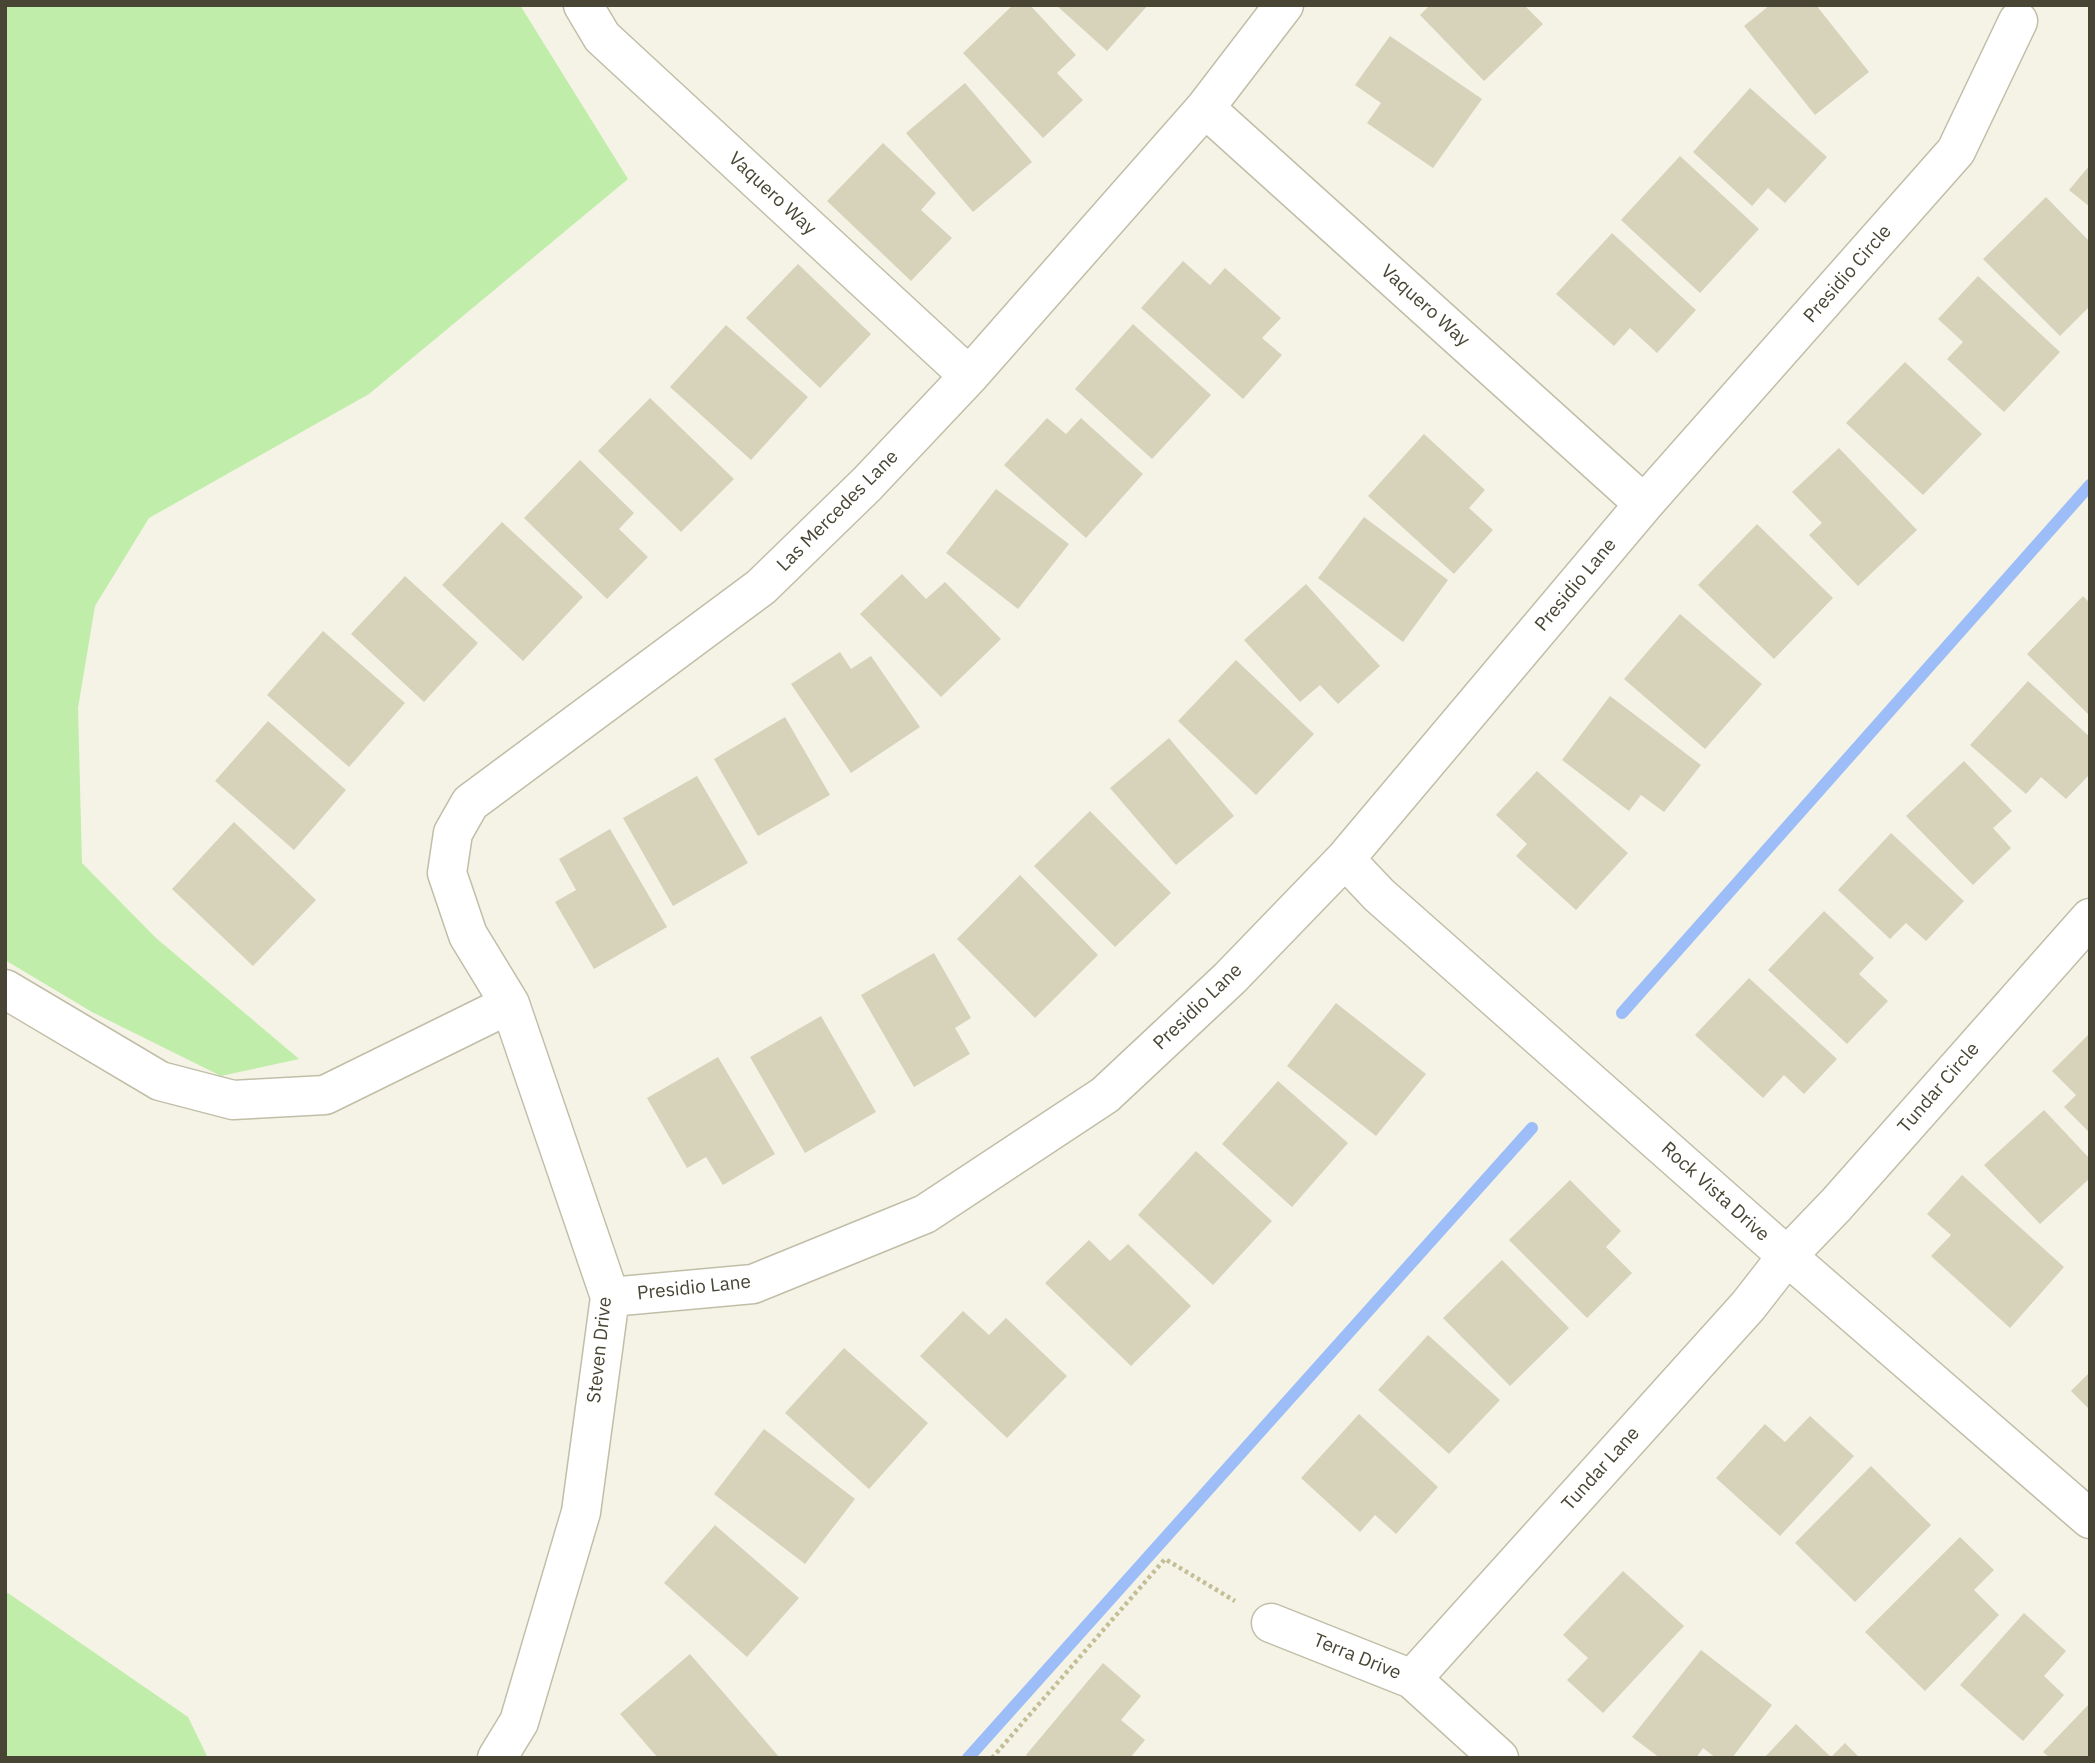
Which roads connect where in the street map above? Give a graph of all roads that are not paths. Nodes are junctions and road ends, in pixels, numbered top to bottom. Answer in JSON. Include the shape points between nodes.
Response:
{"nodes":[{"id":1,"x":583,"y":5,"type":"edge"},
{"id":2,"x":1284,"y":5,"type":"edge"},
{"id":3,"x":2018,"y":21,"type":"dead end"},
{"id":4,"x":1205,"y":108,"type":"junction"},
{"id":5,"x":969,"y":376,"type":"junction"},
{"id":6,"x":1644,"y":504,"type":"junction"},
{"id":7,"x":1345,"y":859,"type":"junction"},
{"id":8,"x":447,"y":873,"type":"joint"},
{"id":9,"x":2090,"y":918,"type":"edge"},
{"id":10,"x":5,"y":989,"type":"edge"},
{"id":11,"x":510,"y":1004,"type":"junction"},
{"id":12,"x":1787,"y":1256,"type":"junction"},
{"id":13,"x":610,"y":1297,"type":"junction"},
{"id":14,"x":2090,"y":1520,"type":"edge"},
{"id":15,"x":1271,"y":1623,"type":"road end"},
{"id":16,"x":1412,"y":1679,"type":"junction"},
{"id":17,"x":497,"y":1758,"type":"edge"},
{"id":18,"x":1499,"y":1758,"type":"edge"}],
"edges":[{"from":1,"to":5,"type":"street","name":"Vaquero Way","via":[[602,37]]},
{"from":2,"to":4,"type":"street","name":"Las Mercedes Lane"},
{"from":3,"to":6,"type":"street","name":"Presidio Circle","via":[[1956,151]]},
{"from":4,"to":5,"type":"street","name":"Las Mercedes Lane"},
{"from":4,"to":6,"type":"street","name":"Vaquero Way"},
{"from":5,"to":8,"type":"street","name":"Las Mercedes Lane","via":[[761,587],[470,803],[453,833]]},
{"from":6,"to":7,"type":"street","name":"Presidio Lane"},
{"from":7,"to":12,"type":"street","name":"Rock Vista Drive"},
{"from":7,"to":13,"type":"street","name":"Presidio Lane","via":[[1230,978],[1105,1095],[926,1214],[753,1284]]},
{"from":8,"to":11,"type":"street","name":"Steven Drive","via":[[468,935]]},
{"from":9,"to":12,"type":"street","name":"Tundar Circle"},
{"from":10,"to":11,"type":"street","via":[[160,1081],[233,1100],[325,1096]]},
{"from":11,"to":13,"type":"street","name":"Steven Drive"},
{"from":12,"to":14,"type":"street","name":"Rock Vista Drive"},
{"from":12,"to":16,"type":"street","name":"Tundar Lane","via":[[1748,1306]]},
{"from":13,"to":17,"type":"street","name":"Steven Drive","via":[[581,1512],[519,1722]]},
{"from":15,"to":16,"type":"street","name":"Terra Drive"},
{"from":16,"to":18,"type":"street","name":"Terra Drive"}]}
